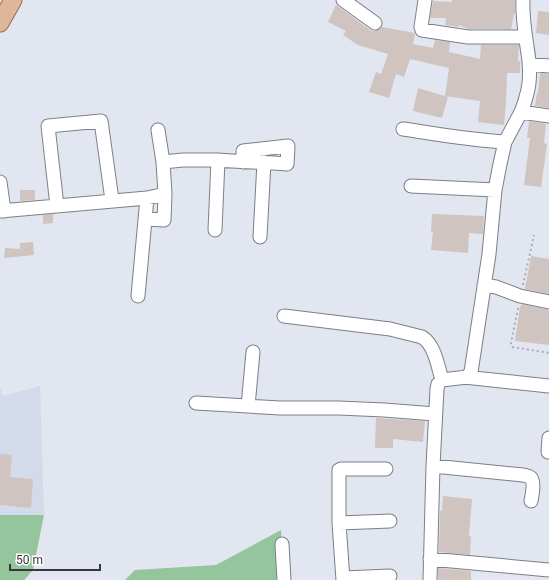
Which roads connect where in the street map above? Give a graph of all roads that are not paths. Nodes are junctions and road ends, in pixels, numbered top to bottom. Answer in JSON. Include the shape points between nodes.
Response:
{"nodes":[{"id":1,"x":13,"y":0,"type":"edge"},
{"id":2,"x":343,"y":0,"type":"edge"},
{"id":3,"x":425,"y":0,"type":"edge"},
{"id":4,"x":523,"y":0,"type":"edge"},
{"id":5,"x":0,"y":23,"type":"edge"},
{"id":6,"x":376,"y":24,"type":"dead end"},
{"id":7,"x":525,"y":37,"type":"junction"},
{"id":8,"x":529,"y":64,"type":"junction"},
{"id":9,"x":549,"y":66,"type":"edge"},
{"id":10,"x":521,"y":112,"type":"junction"},
{"id":11,"x":549,"y":116,"type":"edge"},
{"id":12,"x":403,"y":129,"type":"dead end"},
{"id":13,"x":158,"y":130,"type":"dead end"},
{"id":14,"x":505,"y":142,"type":"junction"},
{"id":15,"x":218,"y":160,"type":"junction"},
{"id":16,"x":163,"y":162,"type":"junction"},
{"id":17,"x":243,"y":162,"type":"junction"},
{"id":18,"x":264,"y":162,"type":"junction"},
{"id":19,"x":0,"y":182,"type":"edge"},
{"id":20,"x":411,"y":186,"type":"dead end"},
{"id":21,"x":495,"y":190,"type":"junction"},
{"id":22,"x":165,"y":194,"type":"junction"},
{"id":23,"x":147,"y":198,"type":"junction"},
{"id":24,"x":112,"y":200,"type":"junction"},
{"id":25,"x":57,"y":206,"type":"junction"},
{"id":26,"x":2,"y":211,"type":"edge"},
{"id":27,"x":145,"y":219,"type":"junction"},
{"id":28,"x":215,"y":230,"type":"dead end"},
{"id":29,"x":260,"y":237,"type":"dead end"},
{"id":30,"x":484,"y":285,"type":"junction"},
{"id":31,"x":138,"y":296,"type":"dead end"},
{"id":32,"x":549,"y":302,"type":"edge"},
{"id":33,"x":284,"y":316,"type":"dead end"},
{"id":34,"x":253,"y":352,"type":"dead end"},
{"id":35,"x":464,"y":377,"type":"junction"},
{"id":36,"x":442,"y":380,"type":"junction"},
{"id":37,"x":549,"y":386,"type":"edge"},
{"id":38,"x":196,"y":403,"type":"dead end"},
{"id":39,"x":248,"y":406,"type":"junction"},
{"id":40,"x":435,"y":414,"type":"junction"},
{"id":41,"x":549,"y":438,"type":"edge"},
{"id":42,"x":548,"y":452,"type":"edge"},
{"id":43,"x":433,"y":466,"type":"junction"},
{"id":44,"x":386,"y":469,"type":"dead end"},
{"id":45,"x":531,"y":501,"type":"dead end"},
{"id":46,"x":390,"y":521,"type":"dead end"},
{"id":47,"x":339,"y":522,"type":"junction"},
{"id":48,"x":282,"y":544,"type":"dead end"},
{"id":49,"x":430,"y":559,"type":"junction"},
{"id":50,"x":549,"y":570,"type":"edge"},
{"id":51,"x":525,"y":574,"type":"edge"},
{"id":52,"x":390,"y":576,"type":"dead end"},
{"id":53,"x":343,"y":579,"type":"edge"},
{"id":54,"x":284,"y":580,"type":"edge"},
{"id":55,"x":430,"y":580,"type":"edge"}],
"edges":[{"from":1,"to":5,"type":"main road"},
{"from":2,"to":6,"type":"street"},
{"from":3,"to":7,"type":"street","via":[[422,30],[468,37]]},
{"from":4,"to":7,"type":"street"},
{"from":7,"to":8,"type":"street"},
{"from":8,"to":9,"type":"street"},
{"from":8,"to":10,"type":"street","via":[[527,96]]},
{"from":10,"to":11,"type":"street"},
{"from":10,"to":14,"type":"street"},
{"from":12,"to":14,"type":"street"},
{"from":13,"to":16,"type":"street"},
{"from":14,"to":21,"type":"street"},
{"from":15,"to":16,"type":"street"},
{"from":15,"to":17,"type":"street"},
{"from":15,"to":28,"type":"street"},
{"from":16,"to":22,"type":"street"},
{"from":17,"to":18,"type":"street"},
{"from":17,"to":18,"type":"street","via":[[243,151],[288,146],[287,164]]},
{"from":18,"to":29,"type":"street"},
{"from":19,"to":26,"type":"street"},
{"from":20,"to":21,"type":"street"},
{"from":21,"to":30,"type":"street"},
{"from":22,"to":23,"type":"street"},
{"from":22,"to":27,"type":"street","via":[[164,220]]},
{"from":23,"to":24,"type":"street"},
{"from":23,"to":27,"type":"street"},
{"from":24,"to":25,"type":"street"},
{"from":24,"to":25,"type":"street","via":[[101,121],[48,126]]},
{"from":25,"to":26,"type":"street"},
{"from":27,"to":31,"type":"street"},
{"from":30,"to":32,"type":"street"},
{"from":30,"to":35,"type":"street","via":[[471,372]]},
{"from":33,"to":36,"type":"street","via":[[390,329],[422,337],[430,345]]},
{"from":34,"to":39,"type":"street"},
{"from":35,"to":36,"type":"street"},
{"from":35,"to":37,"type":"street"},
{"from":36,"to":40,"type":"street","via":[[438,384]]},
{"from":38,"to":39,"type":"street"},
{"from":39,"to":40,"type":"street"},
{"from":40,"to":43,"type":"street"},
{"from":41,"to":42,"type":"street"},
{"from":43,"to":45,"type":"street","via":[[529,476],[532,480]]},
{"from":43,"to":49,"type":"street"},
{"from":44,"to":47,"type":"street","via":[[339,470]]},
{"from":46,"to":47,"type":"street"},
{"from":47,"to":53,"type":"street"},
{"from":48,"to":54,"type":"street"},
{"from":49,"to":51,"type":"street"},
{"from":49,"to":55,"type":"street"},
{"from":50,"to":51,"type":"street"},
{"from":52,"to":53,"type":"street"}]}
